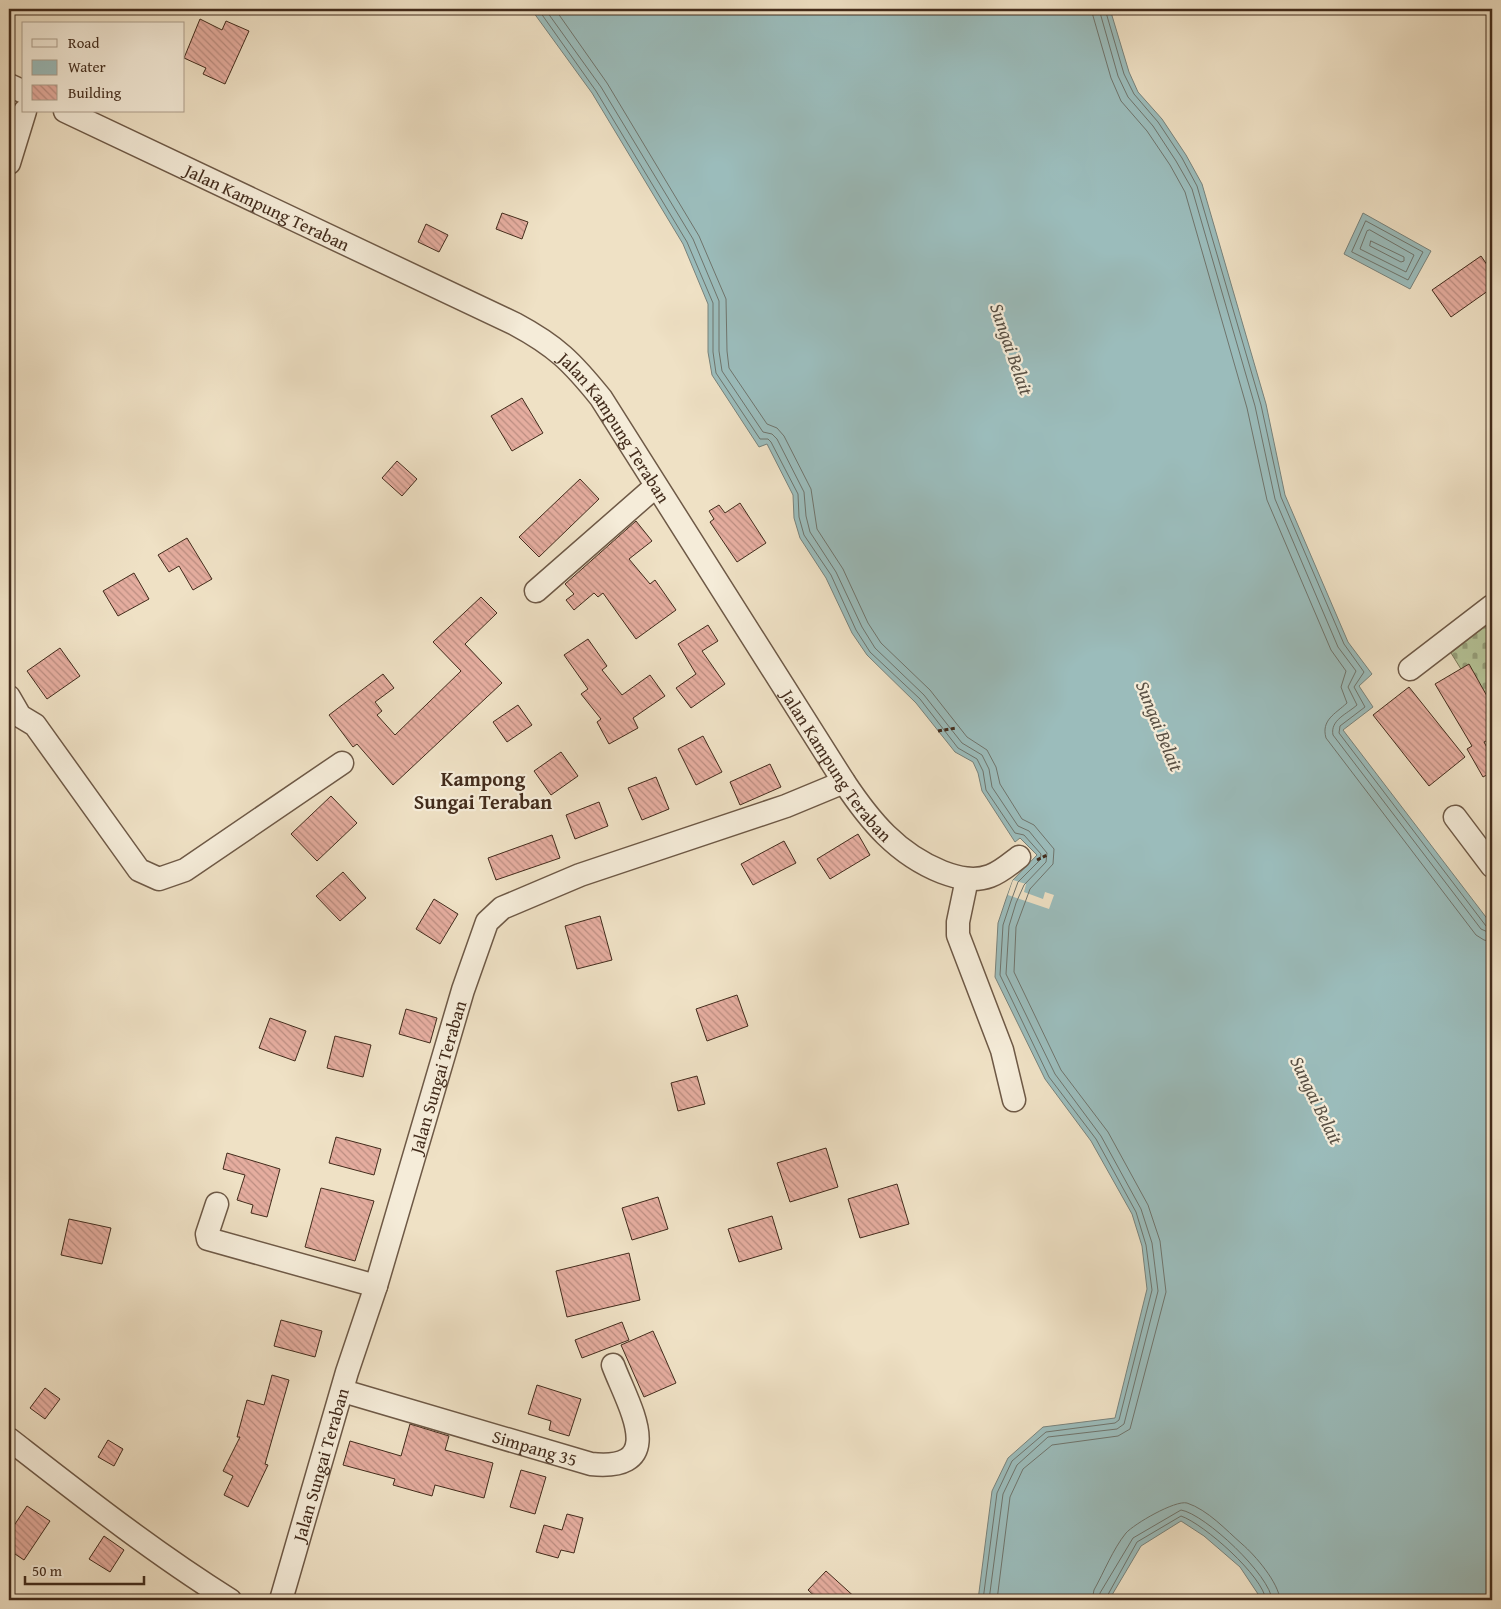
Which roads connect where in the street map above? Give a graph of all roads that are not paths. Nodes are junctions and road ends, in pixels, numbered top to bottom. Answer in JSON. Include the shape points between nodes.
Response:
{"nodes":[{"id":1,"x":9,"y":85,"type":"edge"},
{"id":2,"x":22,"y":91,"type":"edge"},
{"id":3,"x":25,"y":112,"type":"edge"},
{"id":4,"x":67,"y":112,"type":"edge"},
{"id":5,"x":9,"y":163,"type":"edge"},
{"id":6,"x":656,"y":486,"type":"junction"},
{"id":7,"x":536,"y":591,"type":"dead end"},
{"id":8,"x":1492,"y":606,"type":"edge"},
{"id":9,"x":1410,"y":669,"type":"dead end"},
{"id":10,"x":9,"y":697,"type":"edge"},
{"id":11,"x":342,"y":763,"type":"dead end"},
{"id":12,"x":844,"y":782,"type":"junction"},
{"id":13,"x":1455,"y":817,"type":"dead end"},
{"id":14,"x":1019,"y":857,"type":"dead end"},
{"id":15,"x":1492,"y":866,"type":"edge"},
{"id":16,"x":967,"y":878,"type":"junction"},
{"id":17,"x":1014,"y":1100,"type":"dead end"},
{"id":18,"x":217,"y":1204,"type":"dead end"},
{"id":19,"x":376,"y":1286,"type":"junction"},
{"id":20,"x":613,"y":1364,"type":"dead end"},
{"id":21,"x":343,"y":1390,"type":"junction"},
{"id":22,"x":9,"y":1439,"type":"edge"},
{"id":23,"x":230,"y":1600,"type":"edge"},
{"id":24,"x":281,"y":1600,"type":"edge"}],
"edges":[{"from":1,"to":2,"type":"street"},
{"from":3,"to":5,"type":"street"},
{"from":4,"to":6,"type":"street","name":"Jalan Kampung Teraban","via":[[547,342],[574,365],[601,398]]},
{"from":6,"to":7,"type":"street"},
{"from":6,"to":12,"type":"street","name":"Jalan Kampung Teraban"},
{"from":8,"to":9,"type":"street"},
{"from":10,"to":11,"type":"street","via":[[20,716],[35,725],[139,870],[160,879],[185,870]]},
{"from":12,"to":16,"type":"street","name":"Jalan Kampung Teraban","via":[[865,814],[898,848],[923,864],[949,875]]},
{"from":12,"to":19,"type":"street","name":"Jalan Sungai Teraban","via":[[786,806],[580,875],[502,908],[487,922],[463,990]]},
{"from":13,"to":15,"type":"street"},
{"from":14,"to":16,"type":"street","name":"Jalan Kampung Teraban","via":[[992,876]]},
{"from":16,"to":17,"type":"street","via":[[958,935],[1002,1050]]},
{"from":18,"to":19,"type":"street","via":[[208,1238]]},
{"from":19,"to":21,"type":"street","name":"Jalan Sungai Teraban"},
{"from":20,"to":21,"type":"street","name":"Simpang 35","via":[[635,1422],[638,1443],[627,1461],[612,1466],[591,1464]]},
{"from":21,"to":24,"type":"street","name":"Jalan Sungai Teraban"},
{"from":22,"to":23,"type":"street","via":[[99,1510]]}]}
